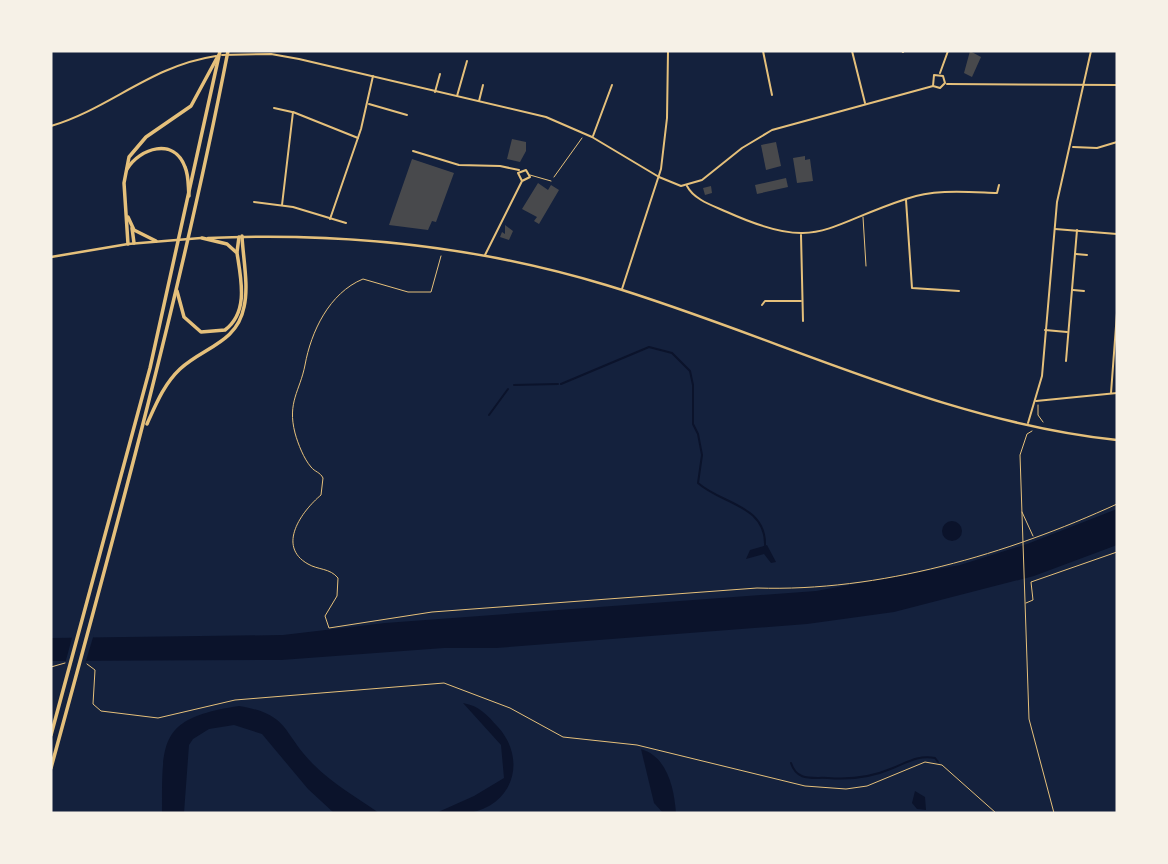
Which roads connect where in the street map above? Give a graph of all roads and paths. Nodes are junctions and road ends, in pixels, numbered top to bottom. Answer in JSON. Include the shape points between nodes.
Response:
{"nodes":[{"id":1,"x":220,"y":51,"type":"edge"},
{"id":2,"x":228,"y":51,"type":"edge"},
{"id":3,"x":668,"y":51,"type":"edge"},
{"id":4,"x":762,"y":51,"type":"edge"},
{"id":5,"x":852,"y":51,"type":"edge"},
{"id":6,"x":948,"y":51,"type":"edge"},
{"id":7,"x":1091,"y":51,"type":"edge"},
{"id":8,"x":467,"y":61,"type":"dead end"},
{"id":9,"x":440,"y":74,"type":"dead end"},
{"id":10,"x":940,"y":74,"type":"junction"},
{"id":11,"x":373,"y":75,"type":"junction"},
{"id":12,"x":945,"y":83,"type":"junction"},
{"id":13,"x":483,"y":85,"type":"dead end"},
{"id":14,"x":612,"y":85,"type":"dead end"},
{"id":15,"x":1117,"y":85,"type":"edge"},
{"id":16,"x":933,"y":86,"type":"junction"},
{"id":17,"x":1083,"y":86,"type":"junction"},
{"id":18,"x":435,"y":93,"type":"junction"},
{"id":19,"x":772,"y":95,"type":"dead end"},
{"id":20,"x":456,"y":97,"type":"junction"},
{"id":21,"x":478,"y":102,"type":"junction"},
{"id":22,"x":368,"y":104,"type":"junction"},
{"id":23,"x":866,"y":104,"type":"junction"},
{"id":24,"x":274,"y":108,"type":"dead end"},
{"id":25,"x":293,"y":112,"type":"junction"},
{"id":26,"x":407,"y":115,"type":"dead end"},
{"id":27,"x":51,"y":126,"type":"edge"},
{"id":28,"x":585,"y":133,"type":"junction"},
{"id":29,"x":593,"y":137,"type":"junction"},
{"id":30,"x":358,"y":138,"type":"junction"},
{"id":31,"x":1117,"y":142,"type":"edge"},
{"id":32,"x":1072,"y":147,"type":"junction"},
{"id":33,"x":413,"y":152,"type":"dead end"},
{"id":34,"x":126,"y":171,"type":"junction"},
{"id":35,"x":520,"y":171,"type":"junction"},
{"id":36,"x":530,"y":175,"type":"junction"},
{"id":37,"x":659,"y":177,"type":"junction"},
{"id":38,"x":523,"y":181,"type":"junction"},
{"id":39,"x":551,"y":181,"type":"joint"},
{"id":40,"x":999,"y":185,"type":"dead end"},
{"id":41,"x":687,"y":187,"type":"junction"},
{"id":42,"x":190,"y":199,"type":"junction"},
{"id":43,"x":906,"y":199,"type":"junction"},
{"id":44,"x":254,"y":202,"type":"dead end"},
{"id":45,"x":282,"y":205,"type":"junction"},
{"id":46,"x":863,"y":217,"type":"junction"},
{"id":47,"x":128,"y":218,"type":"junction"},
{"id":48,"x":330,"y":219,"type":"junction"},
{"id":49,"x":346,"y":223,"type":"dead end"},
{"id":50,"x":132,"y":227,"type":"junction"},
{"id":51,"x":1054,"y":229,"type":"junction"},
{"id":52,"x":1077,"y":230,"type":"junction"},
{"id":53,"x":801,"y":234,"type":"junction"},
{"id":54,"x":1117,"y":234,"type":"edge"},
{"id":55,"x":240,"y":237,"type":"junction"},
{"id":56,"x":201,"y":238,"type":"junction"},
{"id":57,"x":156,"y":242,"type":"junction"},
{"id":58,"x":134,"y":243,"type":"junction"},
{"id":59,"x":128,"y":244,"type":"junction"},
{"id":60,"x":237,"y":253,"type":"junction"},
{"id":61,"x":1075,"y":254,"type":"junction"},
{"id":62,"x":1087,"y":255,"type":"dead end"},
{"id":63,"x":441,"y":256,"type":"dead end"},
{"id":64,"x":485,"y":256,"type":"junction"},
{"id":65,"x":51,"y":257,"type":"edge"},
{"id":66,"x":866,"y":266,"type":"dead end"},
{"id":67,"x":177,"y":290,"type":"junction"},
{"id":68,"x":622,"y":290,"type":"junction"},
{"id":69,"x":1072,"y":290,"type":"junction"},
{"id":70,"x":959,"y":291,"type":"dead end"},
{"id":71,"x":1084,"y":291,"type":"dead end"},
{"id":72,"x":802,"y":301,"type":"junction"},
{"id":73,"x":762,"y":305,"type":"dead end"},
{"id":74,"x":1117,"y":313,"type":"edge"},
{"id":75,"x":803,"y":321,"type":"dead end"},
{"id":76,"x":1045,"y":330,"type":"junction"},
{"id":77,"x":1068,"y":332,"type":"junction"},
{"id":78,"x":1066,"y":361,"type":"dead end"},
{"id":79,"x":1117,"y":393,"type":"edge"},
{"id":80,"x":1111,"y":394,"type":"junction"},
{"id":81,"x":1035,"y":401,"type":"junction"},
{"id":82,"x":1028,"y":424,"type":"junction"},
{"id":83,"x":1042,"y":427,"type":"junction"},
{"id":84,"x":1035,"y":431,"type":"dead end"},
{"id":85,"x":142,"y":436,"type":"junction"},
{"id":86,"x":1117,"y":440,"type":"edge"},
{"id":87,"x":1117,"y":504,"type":"edge"},
{"id":88,"x":1020,"y":510,"type":"junction"},
{"id":89,"x":1034,"y":536,"type":"junction"},
{"id":90,"x":1117,"y":552,"type":"edge"},
{"id":91,"x":1024,"y":603,"type":"junction"},
{"id":92,"x":92,"y":666,"type":"dead end"},
{"id":93,"x":51,"y":735,"type":"edge"},
{"id":94,"x":51,"y":768,"type":"edge"},
{"id":95,"x":996,"y":813,"type":"edge"},
{"id":96,"x":1054,"y":813,"type":"edge"}],
"edges":[{"from":1,"to":34,"type":"highway","via":[[198,98],[178,118],[138,144]]},
{"from":1,"to":42,"type":"highway"},
{"from":2,"to":67,"type":"highway"},
{"from":3,"to":37,"type":"street"},
{"from":4,"to":19,"type":"street"},
{"from":5,"to":23,"type":"street"},
{"from":6,"to":10,"type":"street"},
{"from":7,"to":17,"type":"street"},
{"from":8,"to":20,"type":"street"},
{"from":9,"to":18,"type":"street"},
{"from":10,"to":12,"type":"street"},
{"from":10,"to":16,"type":"street","via":[[932,77]]},
{"from":11,"to":18,"type":"street"},
{"from":11,"to":22,"type":"street"},
{"from":11,"to":27,"type":"street","via":[[282,56],[206,58],[155,73],[73,119]]},
{"from":12,"to":16,"type":"street"},
{"from":12,"to":17,"type":"street"},
{"from":13,"to":21,"type":"street"},
{"from":14,"to":29,"type":"street"},
{"from":15,"to":17,"type":"street"},
{"from":16,"to":23,"type":"street"},
{"from":17,"to":32,"type":"street"},
{"from":18,"to":20,"type":"street"},
{"from":20,"to":21,"type":"street"},
{"from":21,"to":28,"type":"street","via":[[546,117]]},
{"from":22,"to":26,"type":"street"},
{"from":22,"to":30,"type":"street"},
{"from":23,"to":41,"type":"street","via":[[772,130]]},
{"from":24,"to":25,"type":"street"},
{"from":25,"to":30,"type":"street"},
{"from":25,"to":45,"type":"street"},
{"from":28,"to":29,"type":"street"},
{"from":28,"to":39,"type":"path"},
{"from":29,"to":37,"type":"street"},
{"from":30,"to":48,"type":"street"},
{"from":31,"to":32,"type":"street","via":[[1097,148]]},
{"from":32,"to":51,"type":"street"},
{"from":33,"to":35,"type":"street","via":[[459,165]]},
{"from":34,"to":42,"type":"highway","via":[[148,149],[170,151],[186,169]]},
{"from":34,"to":47,"type":"highway"},
{"from":35,"to":36,"type":"street"},
{"from":35,"to":38,"type":"street"},
{"from":36,"to":38,"type":"street"},
{"from":36,"to":39,"type":"lane"},
{"from":37,"to":41,"type":"street"},
{"from":37,"to":68,"type":"street"},
{"from":38,"to":64,"type":"street"},
{"from":40,"to":43,"type":"street","via":[[997,194],[929,193]]},
{"from":41,"to":53,"type":"street","via":[[701,199],[761,227]]},
{"from":42,"to":93,"type":"highway","via":[[141,406]]},
{"from":43,"to":46,"type":"street"},
{"from":43,"to":70,"type":"street","via":[[912,288]]},
{"from":44,"to":45,"type":"street"},
{"from":45,"to":48,"type":"street"},
{"from":46,"to":53,"type":"street","via":[[830,230]]},
{"from":46,"to":66,"type":"lane"},
{"from":47,"to":50,"type":"highway"},
{"from":47,"to":59,"type":"highway"},
{"from":48,"to":49,"type":"street"},
{"from":50,"to":57,"type":"highway"},
{"from":50,"to":58,"type":"highway"},
{"from":51,"to":52,"type":"street"},
{"from":51,"to":76,"type":"street"},
{"from":52,"to":54,"type":"street"},
{"from":52,"to":61,"type":"street"},
{"from":53,"to":72,"type":"street"},
{"from":55,"to":56,"type":"main road"},
{"from":55,"to":60,"type":"highway"},
{"from":55,"to":64,"type":"main road","via":[[372,241]]},
{"from":55,"to":85,"type":"highway","via":[[245,300],[240,320],[220,344],[174,374]]},
{"from":56,"to":57,"type":"main road"},
{"from":56,"to":60,"type":"highway","via":[[227,244]]},
{"from":57,"to":58,"type":"main road"},
{"from":58,"to":59,"type":"main road"},
{"from":59,"to":65,"type":"main road"},
{"from":60,"to":67,"type":"highway","via":[[242,301],[235,321],[225,330],[208,334],[190,326]]},
{"from":61,"to":62,"type":"street"},
{"from":61,"to":69,"type":"street"},
{"from":63,"to":89,"type":"path","via":[[431,292],[408,292],[363,279],[344,289],[311,335],[306,350],[293,400],[294,429],[312,468],[323,478],[321,495],[303,511],[292,545],[306,563],[338,578],[337,596],[326,617],[329,628],[432,611],[831,584],[943,564]]},
{"from":64,"to":68,"type":"main road"},
{"from":67,"to":85,"type":"highway"},
{"from":68,"to":82,"type":"main road","via":[[938,400]]},
{"from":69,"to":71,"type":"street"},
{"from":69,"to":77,"type":"street"},
{"from":72,"to":73,"type":"street","via":[[765,301]]},
{"from":72,"to":75,"type":"street"},
{"from":74,"to":80,"type":"street"},
{"from":76,"to":77,"type":"street"},
{"from":76,"to":81,"type":"street"},
{"from":77,"to":78,"type":"street"},
{"from":79,"to":80,"type":"street"},
{"from":80,"to":81,"type":"street"},
{"from":81,"to":82,"type":"street"},
{"from":81,"to":83,"type":"path"},
{"from":82,"to":83,"type":"main road"},
{"from":83,"to":86,"type":"main road"},
{"from":84,"to":88,"type":"path","via":[[1027,434],[1020,455]]},
{"from":85,"to":94,"type":"highway"},
{"from":87,"to":89,"type":"path"},
{"from":88,"to":89,"type":"path"},
{"from":88,"to":91,"type":"path"},
{"from":90,"to":91,"type":"path","via":[[1031,582],[1032,600]]},
{"from":91,"to":96,"type":"path","via":[[1029,719]]},
{"from":92,"to":95,"type":"path","via":[[96,676],[93,704],[101,711],[158,718],[235,700],[444,683],[510,708],[563,737],[637,745],[805,786],[867,786],[925,762],[942,765]]}]}
